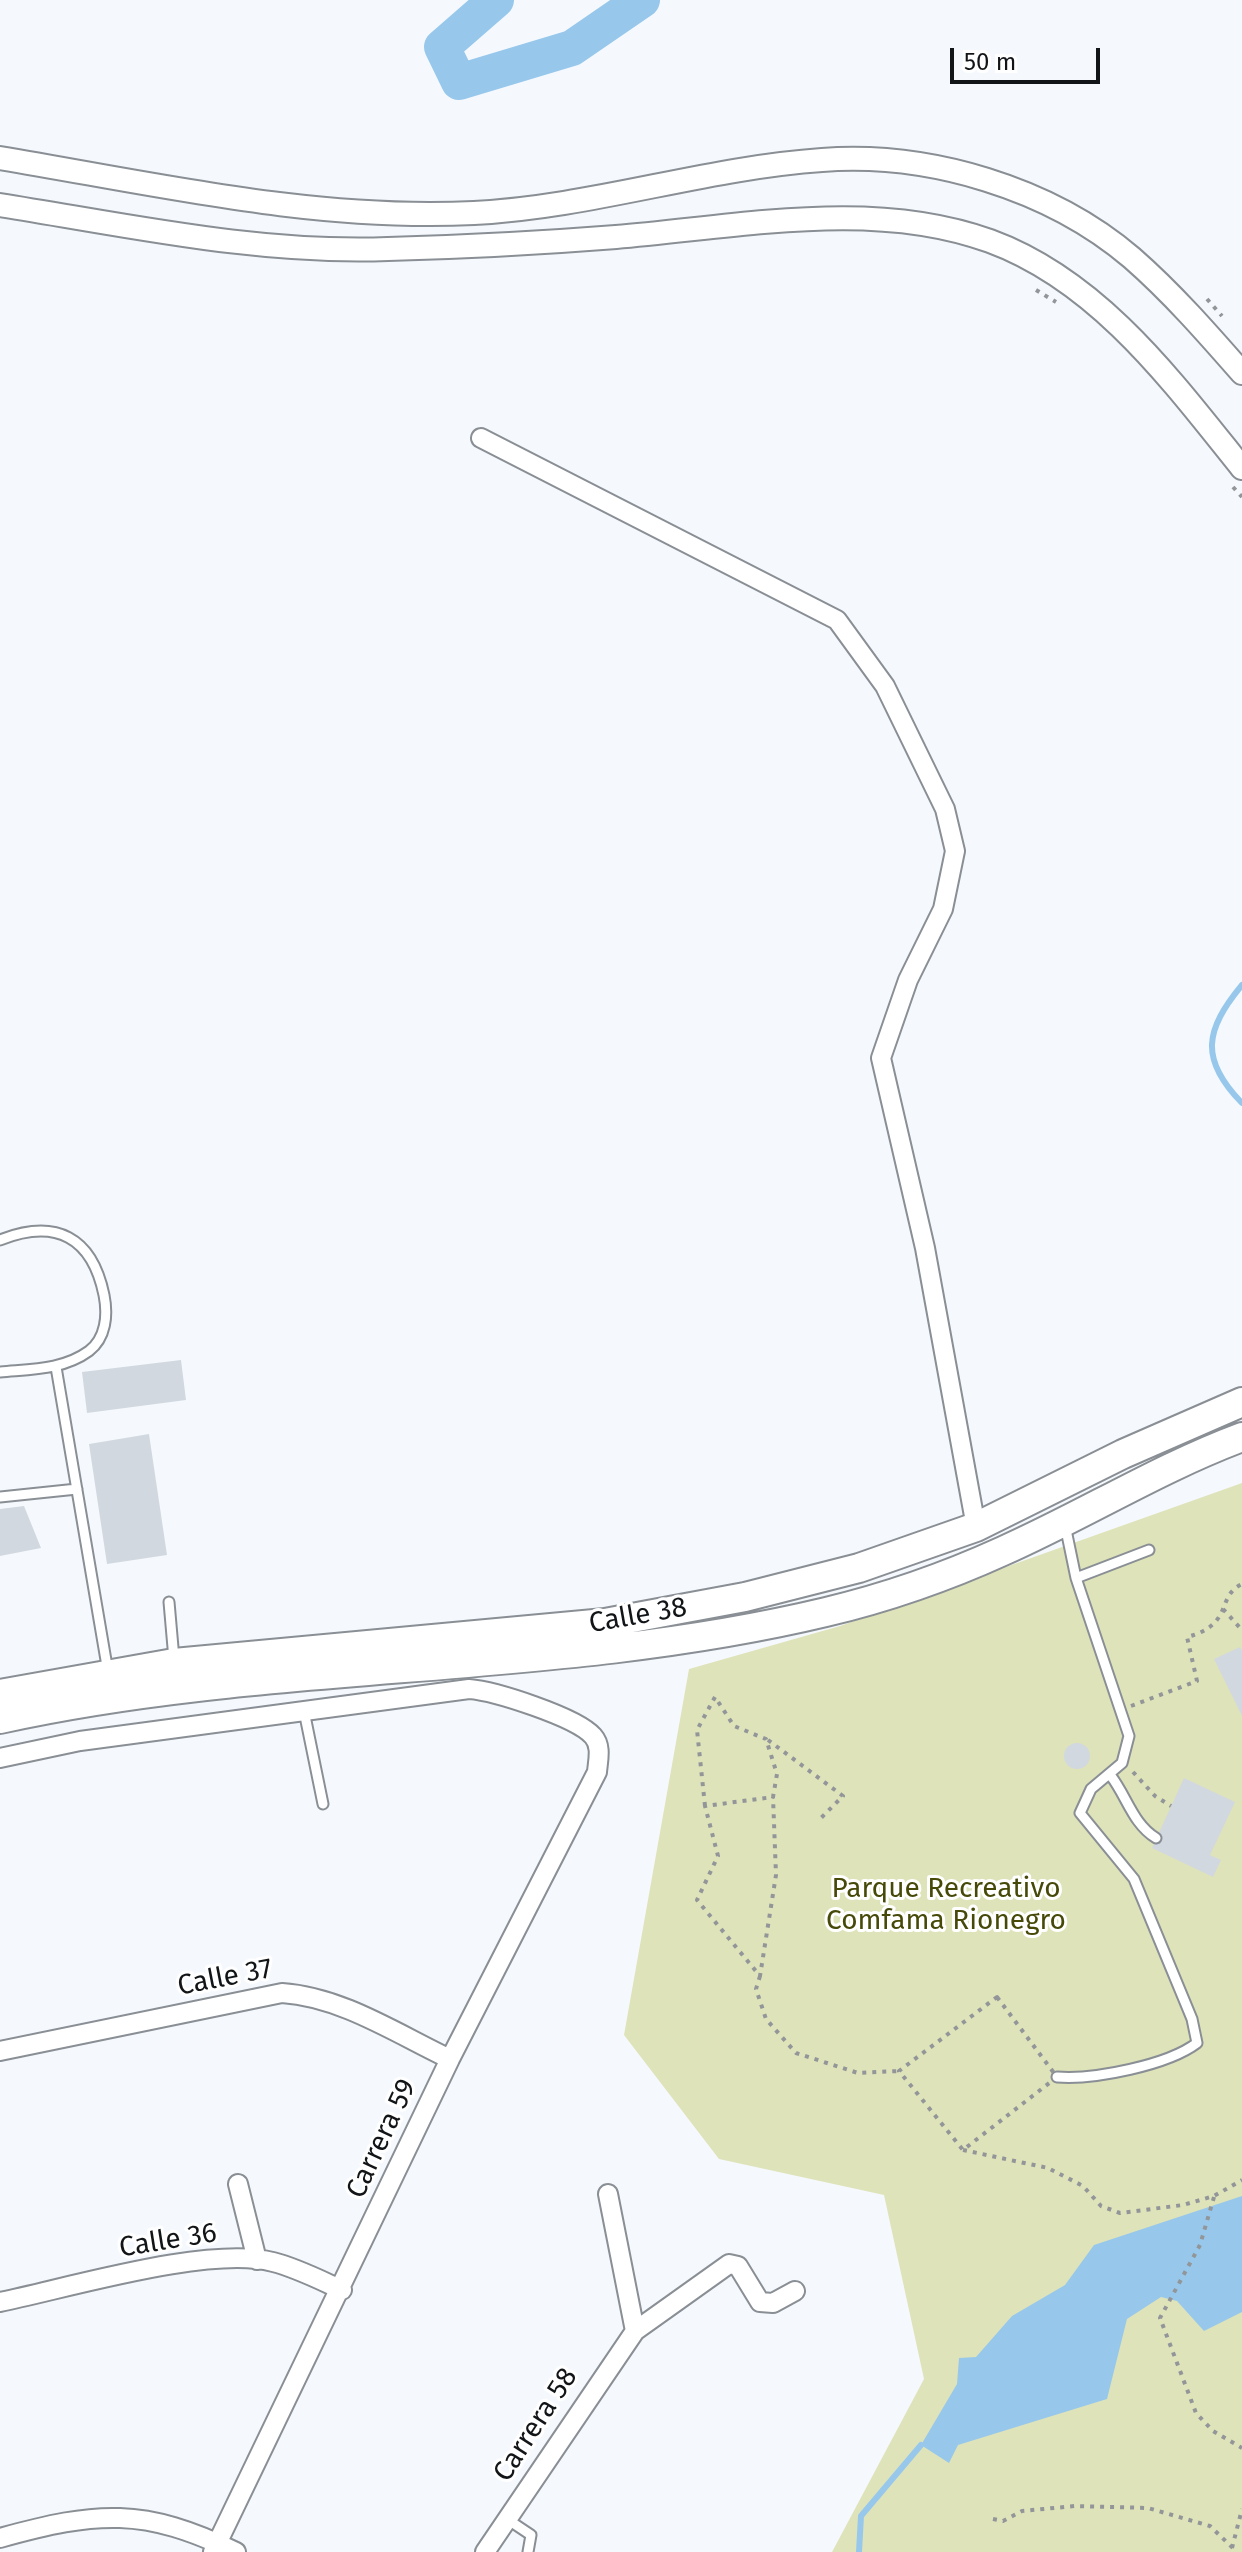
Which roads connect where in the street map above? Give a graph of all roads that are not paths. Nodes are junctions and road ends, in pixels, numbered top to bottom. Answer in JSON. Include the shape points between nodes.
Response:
{"nodes":[{"id":1,"x":0,"y":158,"type":"edge"},
{"id":2,"x":0,"y":205,"type":"edge"},
{"id":3,"x":1242,"y":373,"type":"edge"},
{"id":4,"x":481,"y":438,"type":"dead end"},
{"id":5,"x":1233,"y":472,"type":"edge"},
{"id":6,"x":0,"y":1240,"type":"edge"},
{"id":7,"x":56,"y":1367,"type":"junction"},
{"id":8,"x":0,"y":1372,"type":"edge"},
{"id":9,"x":1242,"y":1402,"type":"edge"},
{"id":10,"x":1242,"y":1437,"type":"edge"},
{"id":11,"x":77,"y":1489,"type":"junction"},
{"id":12,"x":0,"y":1497,"type":"edge"},
{"id":13,"x":1064,"y":1522,"type":"junction"},
{"id":14,"x":976,"y":1527,"type":"junction"},
{"id":15,"x":1149,"y":1550,"type":"dead end"},
{"id":16,"x":1076,"y":1578,"type":"junction"},
{"id":17,"x":169,"y":1602,"type":"dead end"},
{"id":18,"x":174,"y":1663,"type":"junction"},
{"id":19,"x":109,"y":1672,"type":"junction"},
{"id":20,"x":0,"y":1694,"type":"edge"},
{"id":21,"x":304,"y":1711,"type":"junction"},
{"id":22,"x":0,"y":1719,"type":"edge"},
{"id":23,"x":0,"y":1758,"type":"edge"},
{"id":24,"x":1111,"y":1776,"type":"junction"},
{"id":25,"x":323,"y":1804,"type":"dead end"},
{"id":26,"x":1156,"y":1838,"type":"dead end"},
{"id":27,"x":0,"y":2051,"type":"edge"},
{"id":28,"x":450,"y":2059,"type":"junction"},
{"id":29,"x":1057,"y":2077,"type":"road end"},
{"id":30,"x":238,"y":2184,"type":"dead end"},
{"id":31,"x":608,"y":2194,"type":"dead end"},
{"id":32,"x":257,"y":2260,"type":"junction"},
{"id":33,"x":342,"y":2290,"type":"junction"},
{"id":34,"x":795,"y":2291,"type":"dead end"},
{"id":35,"x":0,"y":2302,"type":"edge"},
{"id":36,"x":635,"y":2331,"type":"junction"},
{"id":37,"x":507,"y":2519,"type":"junction"},
{"id":38,"x":0,"y":2538,"type":"edge"},
{"id":39,"x":215,"y":2548,"type":"edge"},
{"id":40,"x":236,"y":2552,"type":"edge"},
{"id":41,"x":485,"y":2552,"type":"edge"},
{"id":42,"x":528,"y":2552,"type":"edge"}],
"edges":[{"from":1,"to":3,"type":"street","via":[[233,197],[408,215],[562,205],[823,160],[877,160],[955,171],[1059,211],[1129,256],[1187,310]]},
{"from":2,"to":5,"type":"street","via":[[209,238],[383,250],[824,219],[888,219],[950,229],[1027,258],[1082,293],[1169,378]]},
{"from":4,"to":14,"type":"street","via":[[837,620],[885,686],[945,809],[955,851],[943,909],[908,980],[881,1058],[925,1248]]},
{"from":6,"to":7,"type":"lane","via":[[21,1232],[54,1233],[90,1253],[99,1268],[105,1326],[87,1353]]},
{"from":7,"to":8,"type":"lane"},
{"from":7,"to":11,"type":"lane"},
{"from":9,"to":14,"type":"main road","name":"Calle 38"},
{"from":10,"to":13,"type":"main road","name":"Calle 38","via":[[1138,1482]]},
{"from":11,"to":12,"type":"lane"},
{"from":11,"to":19,"type":"lane"},
{"from":13,"to":16,"type":"lane"},
{"from":13,"to":22,"type":"main road","name":"Calle 38","via":[[1001,1552],[827,1612],[710,1634],[523,1657],[155,1690]]},
{"from":14,"to":18,"type":"main road","name":"Calle 38","via":[[859,1568],[745,1597],[605,1623]]},
{"from":15,"to":16,"type":"lane"},
{"from":16,"to":24,"type":"lane","via":[[1129,1736],[1122,1763]]},
{"from":17,"to":18,"type":"lane"},
{"from":18,"to":19,"type":"main road","name":"Calle 38"},
{"from":19,"to":20,"type":"main road","name":"Calle 38"},
{"from":21,"to":23,"type":"street","via":[[80,1741]]},
{"from":21,"to":25,"type":"lane"},
{"from":21,"to":28,"type":"street","name":"Carrera 59","via":[[494,1690],[594,1736],[600,1751],[597,1772]]},
{"from":24,"to":26,"type":"lane","via":[[1141,1830]]},
{"from":24,"to":29,"type":"lane","via":[[1091,1789],[1080,1813],[1134,1879],[1197,2043],[1180,2056]]},
{"from":27,"to":28,"type":"street","name":"Calle 37","via":[[282,1993],[339,2006]]},
{"from":28,"to":33,"type":"street","name":"Carrera 59"},
{"from":30,"to":32,"type":"street"},
{"from":31,"to":36,"type":"street"},
{"from":32,"to":33,"type":"street","name":"Calle 36"},
{"from":32,"to":35,"type":"street","name":"Calle 36","via":[[179,2264]]},
{"from":33,"to":39,"type":"street","name":"Carrera 59"},
{"from":34,"to":36,"type":"street","via":[[773,2303],[760,2302],[738,2266],[729,2264]]},
{"from":36,"to":37,"type":"street","name":"Carrera 58"},
{"from":37,"to":41,"type":"street","name":"Carrera 58"},
{"from":37,"to":42,"type":"lane","via":[[531,2535]]},
{"from":38,"to":39,"type":"street","via":[[42,2526],[128,2517],[161,2521]]},
{"from":39,"to":40,"type":"street"}]}
